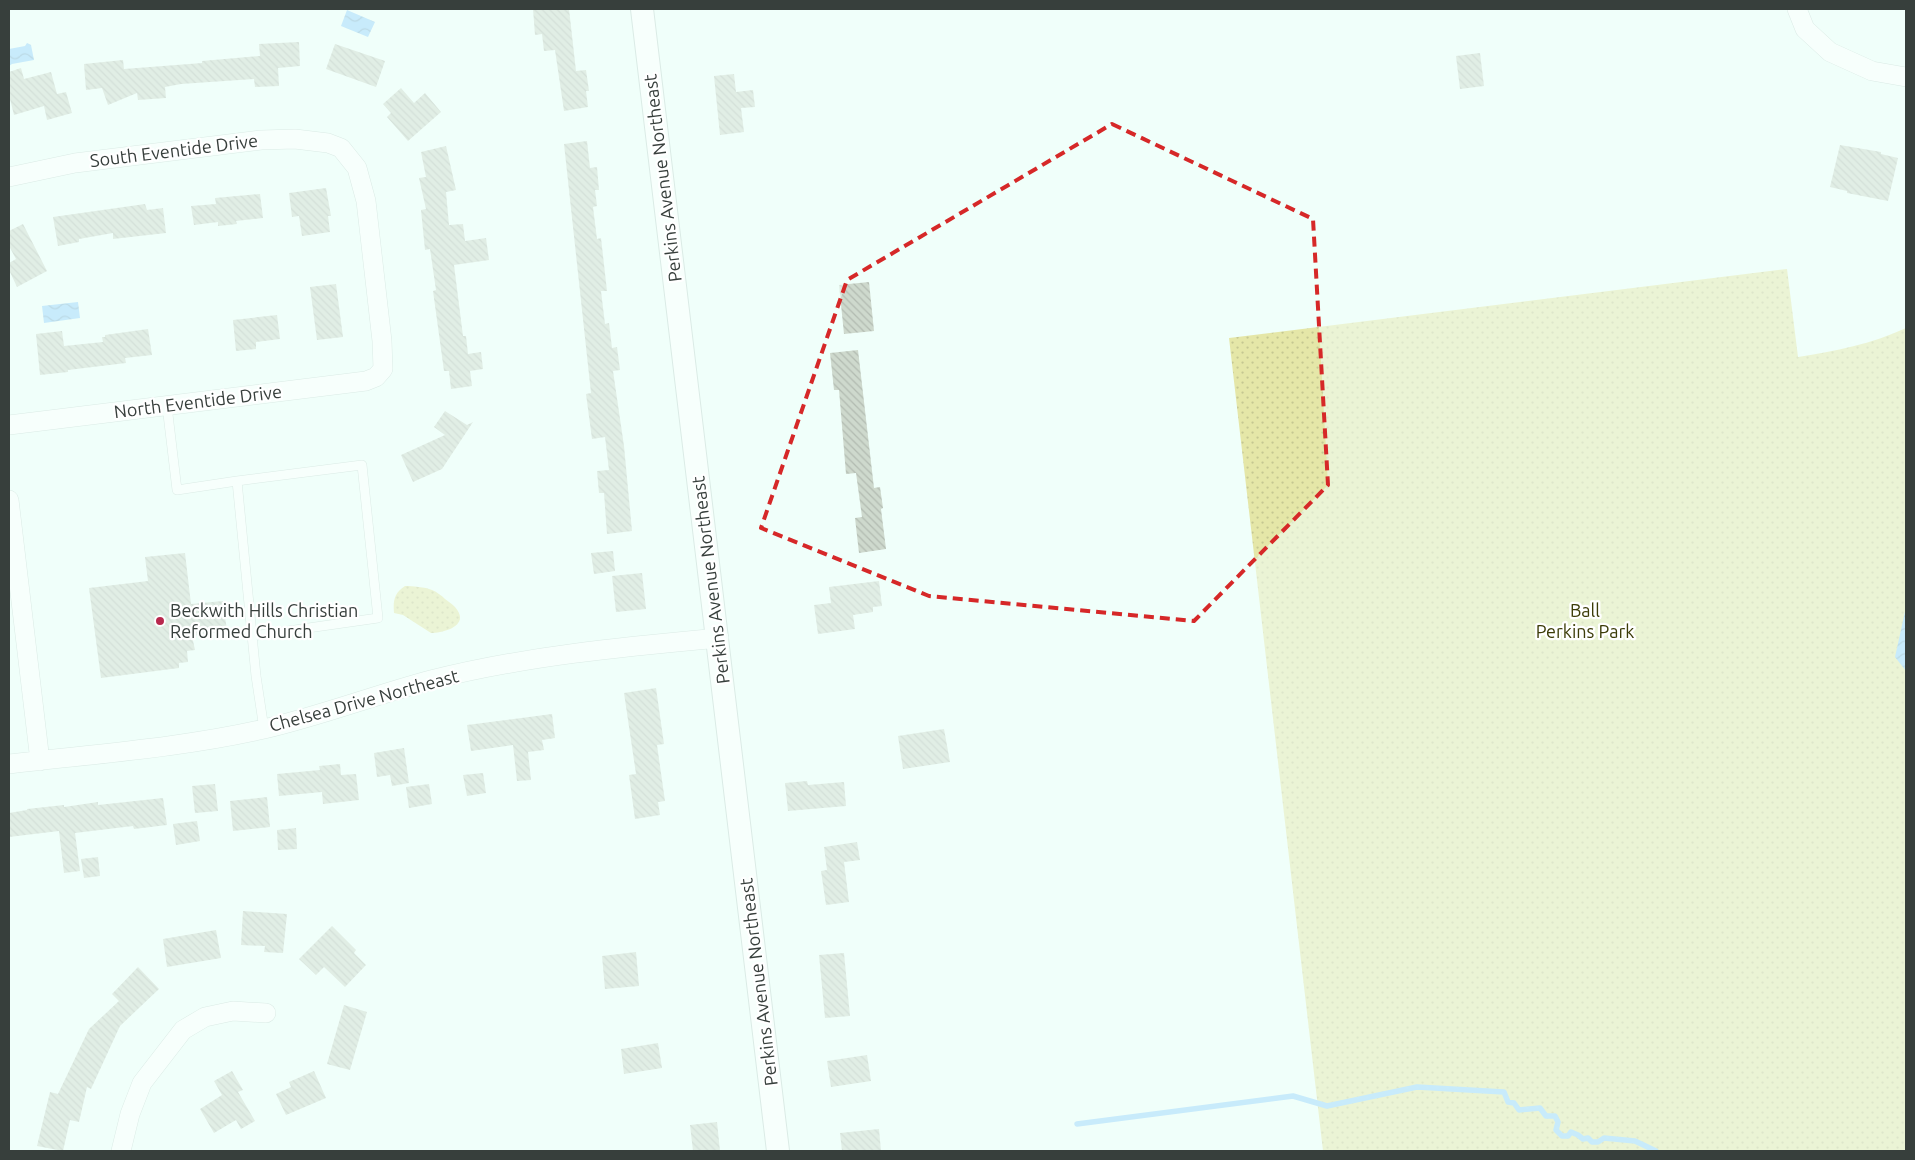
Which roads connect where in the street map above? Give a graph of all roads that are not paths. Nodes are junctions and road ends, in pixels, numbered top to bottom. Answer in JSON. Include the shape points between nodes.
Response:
{"nodes":[{"id":1,"x":642,"y":9,"type":"edge"},
{"id":2,"x":1798,"y":9,"type":"edge"},
{"id":3,"x":1906,"y":77,"type":"edge"},
{"id":4,"x":9,"y":177,"type":"edge"},
{"id":5,"x":383,"y":369,"type":"joint"},
{"id":6,"x":167,"y":406,"type":"junction"},
{"id":7,"x":9,"y":425,"type":"edge"},
{"id":8,"x":237,"y":481,"type":"junction"},
{"id":9,"x":9,"y":500,"type":"edge"},
{"id":10,"x":252,"y":636,"type":"junction"},
{"id":11,"x":719,"y":638,"type":"junction"},
{"id":12,"x":264,"y":729,"type":"junction"},
{"id":13,"x":40,"y":760,"type":"junction"},
{"id":14,"x":9,"y":764,"type":"edge"},
{"id":15,"x":266,"y":1013,"type":"dead end"},
{"id":16,"x":121,"y":1151,"type":"edge"},
{"id":17,"x":778,"y":1151,"type":"edge"}],
"edges":[{"from":1,"to":11,"type":"street","name":"Perkins Avenue Northeast"},
{"from":2,"to":3,"type":"street","via":[[1805,30],[1830,52],[1872,71]]},
{"from":4,"to":5,"type":"street","name":"South Eventide Drive","via":[[75,163],[261,140],[295,139],[328,143],[340,148],[357,168],[366,201]]},
{"from":5,"to":6,"type":"street","name":"North Eventide Drive","via":[[366,382]]},
{"from":6,"to":7,"type":"street","name":"North Eventide Drive"},
{"from":6,"to":8,"type":"lane","via":[[177,490]]},
{"from":8,"to":10,"type":"lane"},
{"from":8,"to":10,"type":"lane","via":[[362,465],[378,618]]},
{"from":9,"to":13,"type":"street"},
{"from":10,"to":12,"type":"lane"},
{"from":11,"to":12,"type":"street","name":"Chelsea Drive Northeast","via":[[527,660],[431,680]]},
{"from":11,"to":17,"type":"street","name":"Perkins Avenue Northeast"},
{"from":12,"to":13,"type":"street","name":"Chelsea Drive Northeast","via":[[192,742]]},
{"from":13,"to":14,"type":"street","name":"Chelsea Drive Northeast"},
{"from":15,"to":16,"type":"street","via":[[233,1011],[205,1017],[183,1030],[142,1083]]}]}
